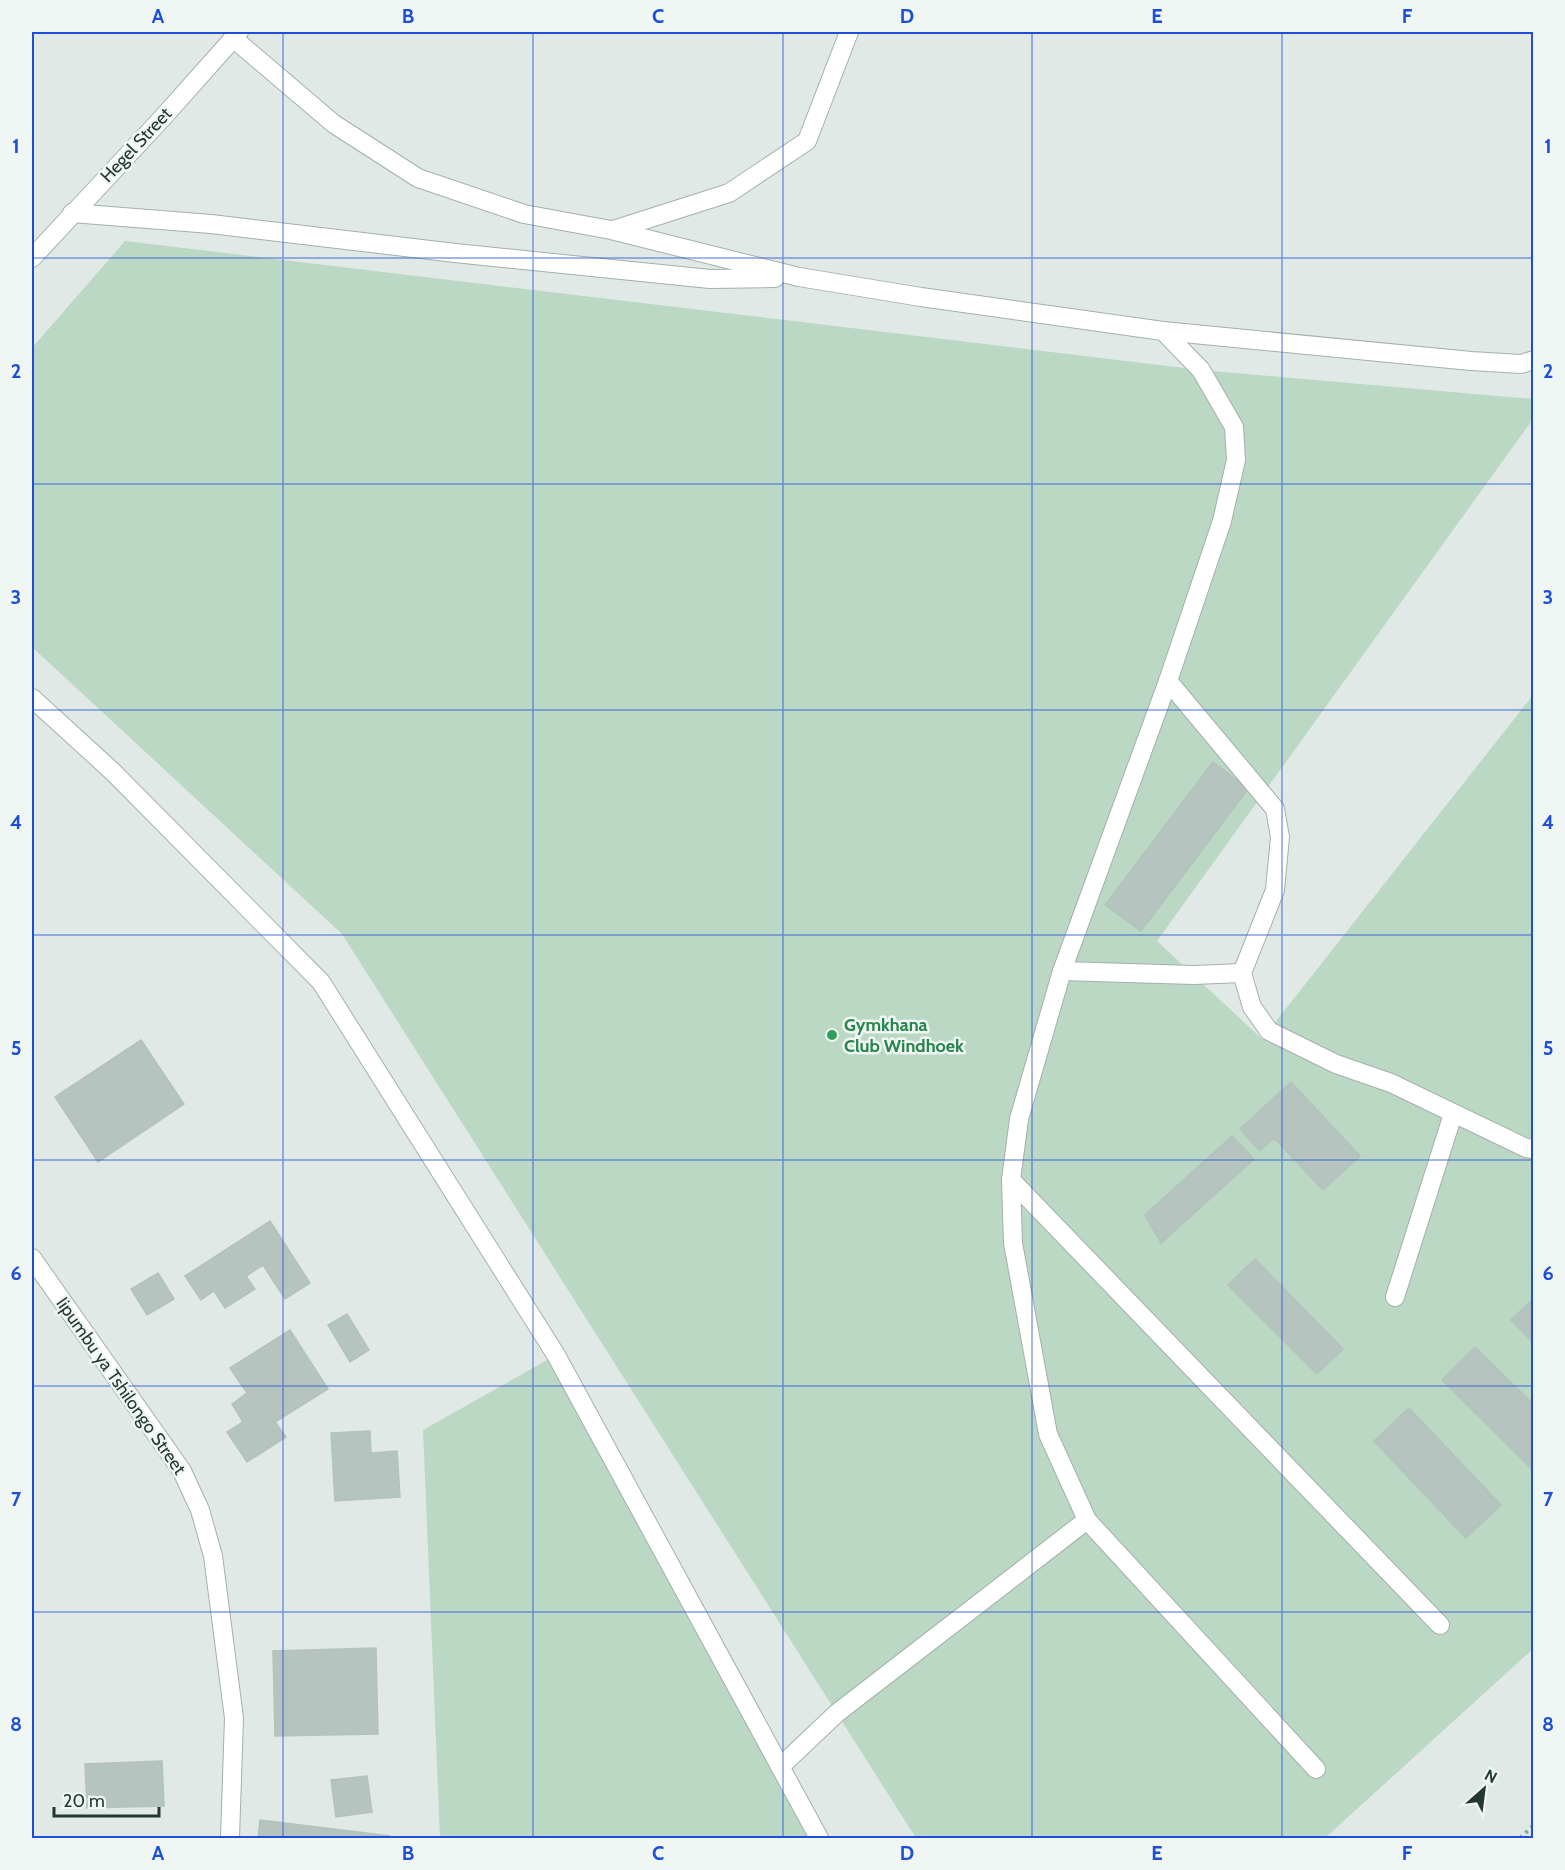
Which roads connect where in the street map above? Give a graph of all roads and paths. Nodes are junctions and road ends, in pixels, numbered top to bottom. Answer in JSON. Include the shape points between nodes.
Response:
{"nodes":[{"id":1,"x":849,"y":32,"type":"edge"},
{"id":2,"x":236,"y":35,"type":"edge"},
{"id":3,"x":72,"y":213,"type":"junction"},
{"id":4,"x":611,"y":230,"type":"junction"},
{"id":5,"x":32,"y":258,"type":"edge"},
{"id":6,"x":799,"y":277,"type":"junction"},
{"id":7,"x":1163,"y":331,"type":"junction"},
{"id":8,"x":1533,"y":360,"type":"edge"},
{"id":9,"x":1168,"y":681,"type":"junction"},
{"id":10,"x":32,"y":698,"type":"edge"},
{"id":11,"x":1062,"y":971,"type":"junction"},
{"id":12,"x":1242,"y":973,"type":"junction"},
{"id":13,"x":1453,"y":1114,"type":"junction"},
{"id":14,"x":1533,"y":1149,"type":"edge"},
{"id":15,"x":1011,"y":1180,"type":"junction"},
{"id":16,"x":32,"y":1258,"type":"edge"},
{"id":17,"x":1395,"y":1298,"type":"dead end"},
{"id":18,"x":1087,"y":1520,"type":"junction"},
{"id":19,"x":1440,"y":1625,"type":"dead end"},
{"id":20,"x":780,"y":1767,"type":"junction"},
{"id":21,"x":1316,"y":1769,"type":"dead end"},
{"id":22,"x":1533,"y":1825,"type":"edge"},
{"id":23,"x":230,"y":1839,"type":"edge"},
{"id":24,"x":819,"y":1839,"type":"edge"},
{"id":25,"x":1520,"y":1839,"type":"edge"}],
"edges":[{"from":1,"to":4,"type":"street","via":[[807,141],[729,193]]},
{"from":2,"to":3,"type":"street","name":"Hegel Street"},
{"from":2,"to":4,"type":"street","via":[[334,124],[418,178],[524,214]]},
{"from":3,"to":5,"type":"street","name":"Hegel Street"},
{"from":3,"to":6,"type":"street","via":[[211,224],[710,279]]},
{"from":4,"to":6,"type":"street"},
{"from":6,"to":7,"type":"street"},
{"from":7,"to":8,"type":"street","via":[[1471,361],[1521,364]]},
{"from":7,"to":9,"type":"street","via":[[1201,370],[1234,428],[1236,460],[1222,521]]},
{"from":9,"to":11,"type":"street"},
{"from":9,"to":12,"type":"street","via":[[1275,809],[1280,837],[1275,890]]},
{"from":10,"to":20,"type":"street","via":[[112,771],[321,982],[556,1355]]},
{"from":11,"to":12,"type":"street"},
{"from":11,"to":15,"type":"street","via":[[1020,1119]]},
{"from":12,"to":13,"type":"street","via":[[1252,1007],[1269,1031]]},
{"from":13,"to":14,"type":"street"},
{"from":13,"to":17,"type":"street"},
{"from":15,"to":18,"type":"street","via":[[1012,1243],[1048,1434]]},
{"from":15,"to":19,"type":"street"},
{"from":16,"to":23,"type":"street","name":"Iipumbu ya Tshilongo Street","via":[[182,1471],[200,1510],[213,1556],[234,1718]]},
{"from":18,"to":20,"type":"street","via":[[837,1713]]},
{"from":18,"to":21,"type":"street"},
{"from":20,"to":24,"type":"street"},
{"from":22,"to":25,"type":"path"}]}
